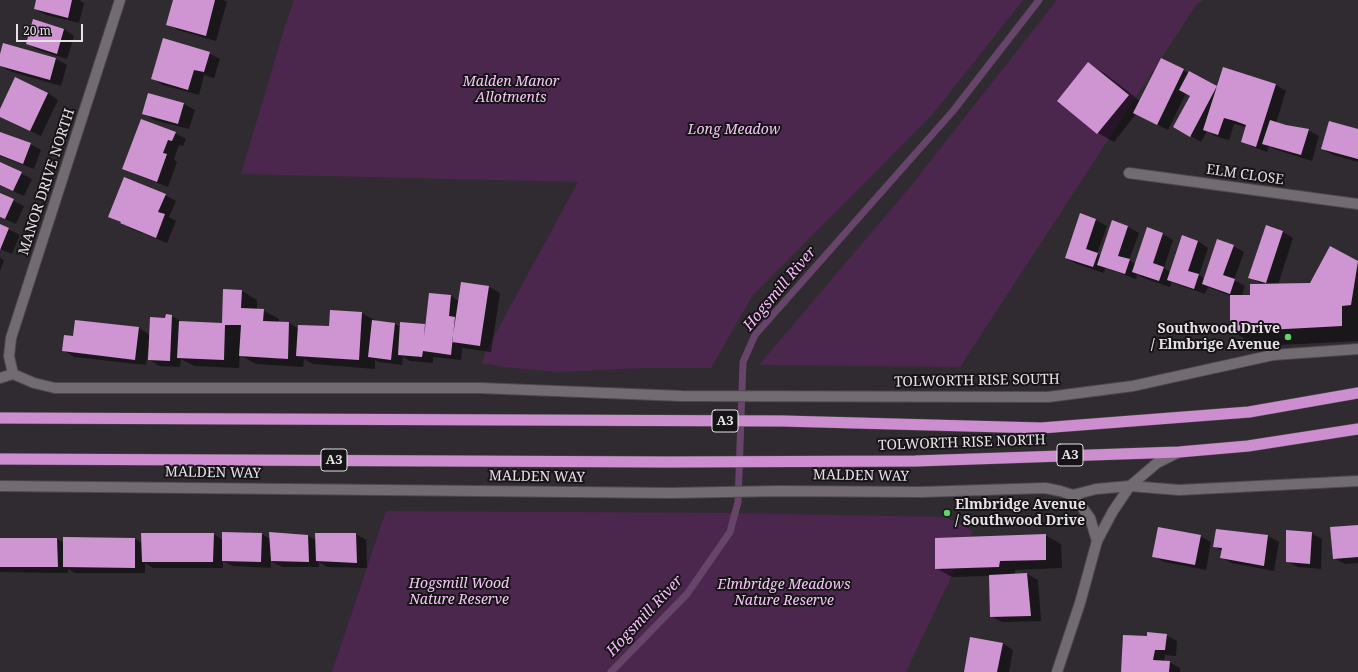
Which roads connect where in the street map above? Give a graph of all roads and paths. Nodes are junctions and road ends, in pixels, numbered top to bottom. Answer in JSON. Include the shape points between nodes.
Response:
{"nodes":[{"id":1,"x":120,"y":0,"type":"edge"},
{"id":2,"x":1129,"y":173,"type":"dead end"},
{"id":3,"x":1358,"y":204,"type":"edge"},
{"id":4,"x":1358,"y":349,"type":"edge"},
{"id":5,"x":13,"y":374,"type":"junction"},
{"id":6,"x":0,"y":378,"type":"edge"},
{"id":7,"x":1358,"y":393,"type":"edge"},
{"id":8,"x":0,"y":418,"type":"edge"},
{"id":9,"x":1358,"y":429,"type":"edge"},
{"id":10,"x":1179,"y":452,"type":"junction"},
{"id":11,"x":0,"y":459,"type":"edge"},
{"id":12,"x":781,"y":461,"type":"joint"},
{"id":13,"x":1358,"y":481,"type":"edge"},
{"id":14,"x":0,"y":486,"type":"edge"},
{"id":15,"x":1130,"y":486,"type":"junction"},
{"id":16,"x":1073,"y":495,"type":"junction"},
{"id":17,"x":1096,"y":541,"type":"junction"},
{"id":18,"x":1057,"y":672,"type":"edge"}],
"edges":[{"from":1,"to":5,"type":"street","name":"MANOR DRIVE NORTH","via":[[11,338]]},
{"from":2,"to":3,"type":"street","name":"ELM CLOSE"},
{"from":4,"to":5,"type":"street","name":"TOLWORTH RISE SOUTH","via":[[1273,355],[1133,386],[1048,397],[682,396],[480,388],[55,388]]},
{"from":5,"to":6,"type":"street"},
{"from":7,"to":8,"type":"highway","number":"A3","via":[[1249,412],[1041,428],[783,421]]},
{"from":9,"to":10,"type":"highway","name":"TOLWORTH RISE NORTH","number":"A3","via":[[1248,446]]},
{"from":10,"to":12,"type":"highway","name":"TOLWORTH RISE NORTH","number":"A3","via":[[915,461]]},
{"from":10,"to":15,"type":"street","via":[[1157,463]]},
{"from":11,"to":12,"type":"highway","name":"MALDEN WAY","number":"A3"},
{"from":13,"to":15,"type":"street","via":[[1179,490]]},
{"from":14,"to":16,"type":"street","name":"MALDEN WAY","via":[[670,493],[922,492],[1046,488]]},
{"from":15,"to":16,"type":"street","via":[[1096,489]]},
{"from":15,"to":17,"type":"street"},
{"from":16,"to":17,"type":"street","via":[[1090,518]]},
{"from":17,"to":18,"type":"street","via":[[1080,603]]}]}
